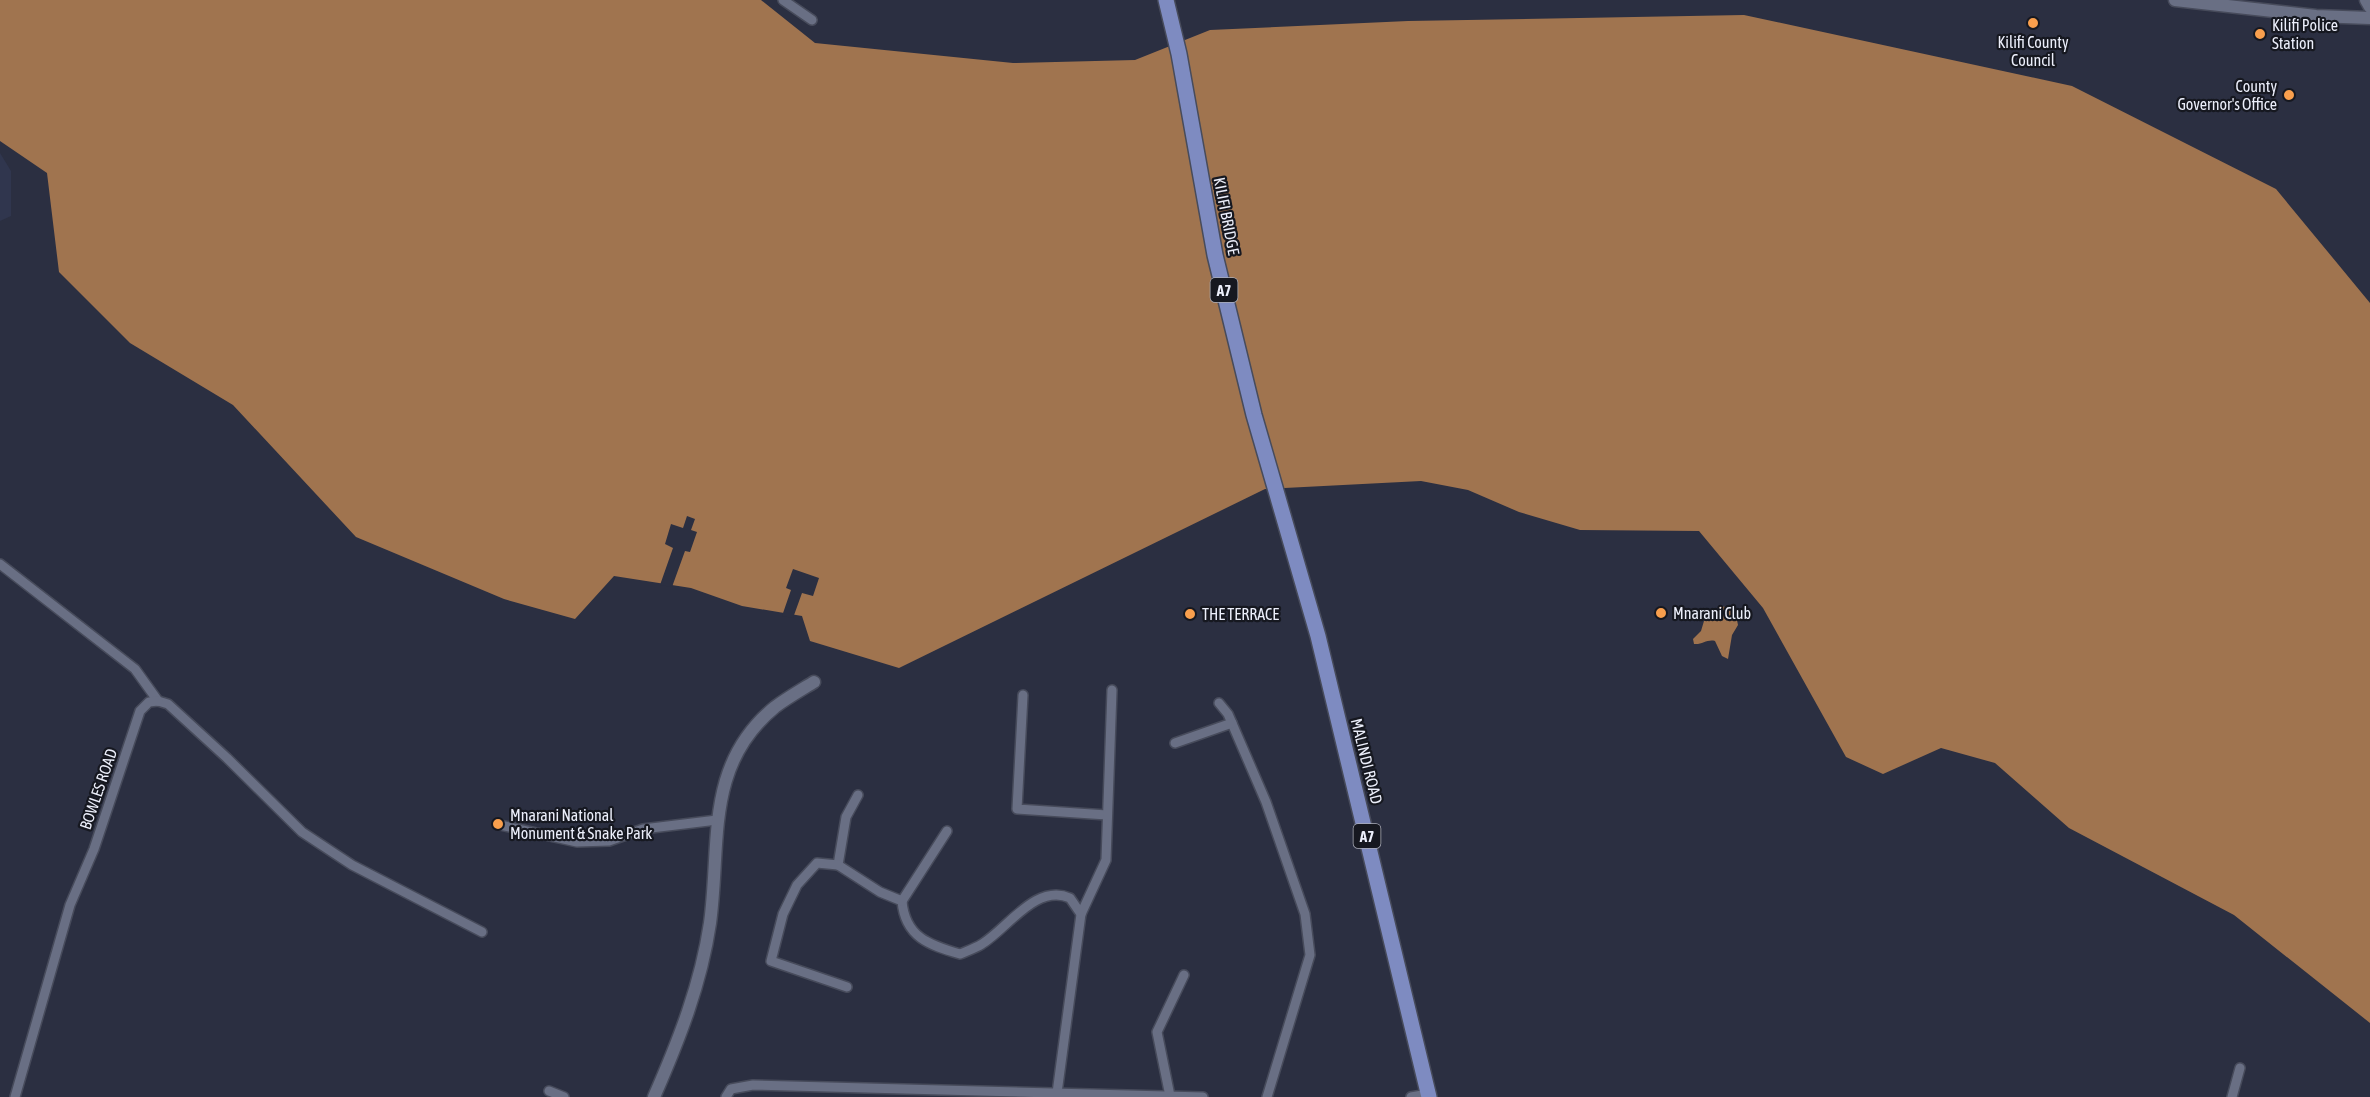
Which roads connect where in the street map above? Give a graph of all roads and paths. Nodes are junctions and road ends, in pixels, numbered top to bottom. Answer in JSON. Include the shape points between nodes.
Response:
{"nodes":[{"id":1,"x":783,"y":0,"type":"edge"},
{"id":2,"x":1166,"y":0,"type":"edge"},
{"id":3,"x":2175,"y":0,"type":"edge"},
{"id":4,"x":2366,"y":0,"type":"edge"},
{"id":5,"x":2370,"y":6,"type":"edge"},
{"id":6,"x":2370,"y":18,"type":"edge"},
{"id":7,"x":812,"y":20,"type":"dead end"},
{"id":8,"x":0,"y":564,"type":"edge"},
{"id":9,"x":1301,"y":575,"type":"joint"},
{"id":10,"x":813,"y":682,"type":"dead end"},
{"id":11,"x":1112,"y":690,"type":"dead end"},
{"id":12,"x":1023,"y":695,"type":"dead end"},
{"id":13,"x":158,"y":701,"type":"junction"},
{"id":14,"x":1219,"y":703,"type":"dead end"},
{"id":15,"x":1232,"y":723,"type":"junction"},
{"id":16,"x":1176,"y":743,"type":"dead end"},
{"id":17,"x":858,"y":795,"type":"dead end"},
{"id":18,"x":1107,"y":815,"type":"junction"},
{"id":19,"x":717,"y":820,"type":"junction"},
{"id":20,"x":500,"y":825,"type":"dead end"},
{"id":21,"x":947,"y":831,"type":"dead end"},
{"id":22,"x":838,"y":865,"type":"junction"},
{"id":23,"x":902,"y":901,"type":"junction"},
{"id":24,"x":1081,"y":914,"type":"junction"},
{"id":25,"x":482,"y":932,"type":"dead end"},
{"id":26,"x":1184,"y":975,"type":"dead end"},
{"id":27,"x":847,"y":987,"type":"dead end"},
{"id":28,"x":2240,"y":1068,"type":"dead end"},
{"id":29,"x":549,"y":1091,"type":"dead end"},
{"id":30,"x":1057,"y":1093,"type":"junction"},
{"id":31,"x":1170,"y":1096,"type":"edge"},
{"id":32,"x":1429,"y":1096,"type":"edge"},
{"id":33,"x":15,"y":1097,"type":"edge"},
{"id":34,"x":564,"y":1097,"type":"edge"},
{"id":35,"x":654,"y":1097,"type":"edge"},
{"id":36,"x":726,"y":1097,"type":"edge"},
{"id":37,"x":1203,"y":1097,"type":"edge"},
{"id":38,"x":1267,"y":1097,"type":"edge"},
{"id":39,"x":1411,"y":1097,"type":"edge"},
{"id":40,"x":2232,"y":1097,"type":"edge"}],
"edges":[{"from":1,"to":7,"type":"street"},
{"from":2,"to":9,"type":"highway","name":"KILIFI BRIDGE","number":"A7","via":[[1215,255],[1254,415]]},
{"from":3,"to":6,"type":"street"},
{"from":4,"to":5,"type":"street"},
{"from":8,"to":13,"type":"street","via":[[135,669]]},
{"from":9,"to":32,"type":"highway","name":"MALINDI ROAD","number":"A7"},
{"from":10,"to":19,"type":"street","via":[[775,707],[739,748],[723,786]]},
{"from":11,"to":18,"type":"street"},
{"from":12,"to":18,"type":"street","via":[[1017,809]]},
{"from":13,"to":25,"type":"street","via":[[168,704],[302,832],[352,865]]},
{"from":13,"to":33,"type":"street","name":"BOWLES ROAD","via":[[149,702],[140,711],[94,849],[70,905]]},
{"from":14,"to":15,"type":"street"},
{"from":15,"to":16,"type":"street"},
{"from":15,"to":38,"type":"street","via":[[1266,802],[1305,914],[1310,955]]},
{"from":17,"to":22,"type":"street","via":[[846,817]]},
{"from":18,"to":24,"type":"street","via":[[1106,861]]},
{"from":19,"to":20,"type":"street","via":[[644,829],[609,841],[577,842]]},
{"from":19,"to":35,"type":"street","via":[[710,924],[697,990]]},
{"from":21,"to":23,"type":"street"},
{"from":22,"to":23,"type":"street"},
{"from":22,"to":27,"type":"street","via":[[817,864],[797,885],[783,914],[771,961]]},
{"from":23,"to":24,"type":"street","via":[[903,913],[922,941],[960,954],[982,944],[1033,903],[1052,894],[1070,898]]},
{"from":24,"to":30,"type":"street"},
{"from":26,"to":31,"type":"street","via":[[1157,1032]]},
{"from":28,"to":40,"type":"street"},
{"from":29,"to":34,"type":"street"},
{"from":30,"to":31,"type":"street"},
{"from":30,"to":36,"type":"street","via":[[753,1085],[731,1089]]},
{"from":31,"to":37,"type":"street"},
{"from":32,"to":39,"type":"street"}]}
